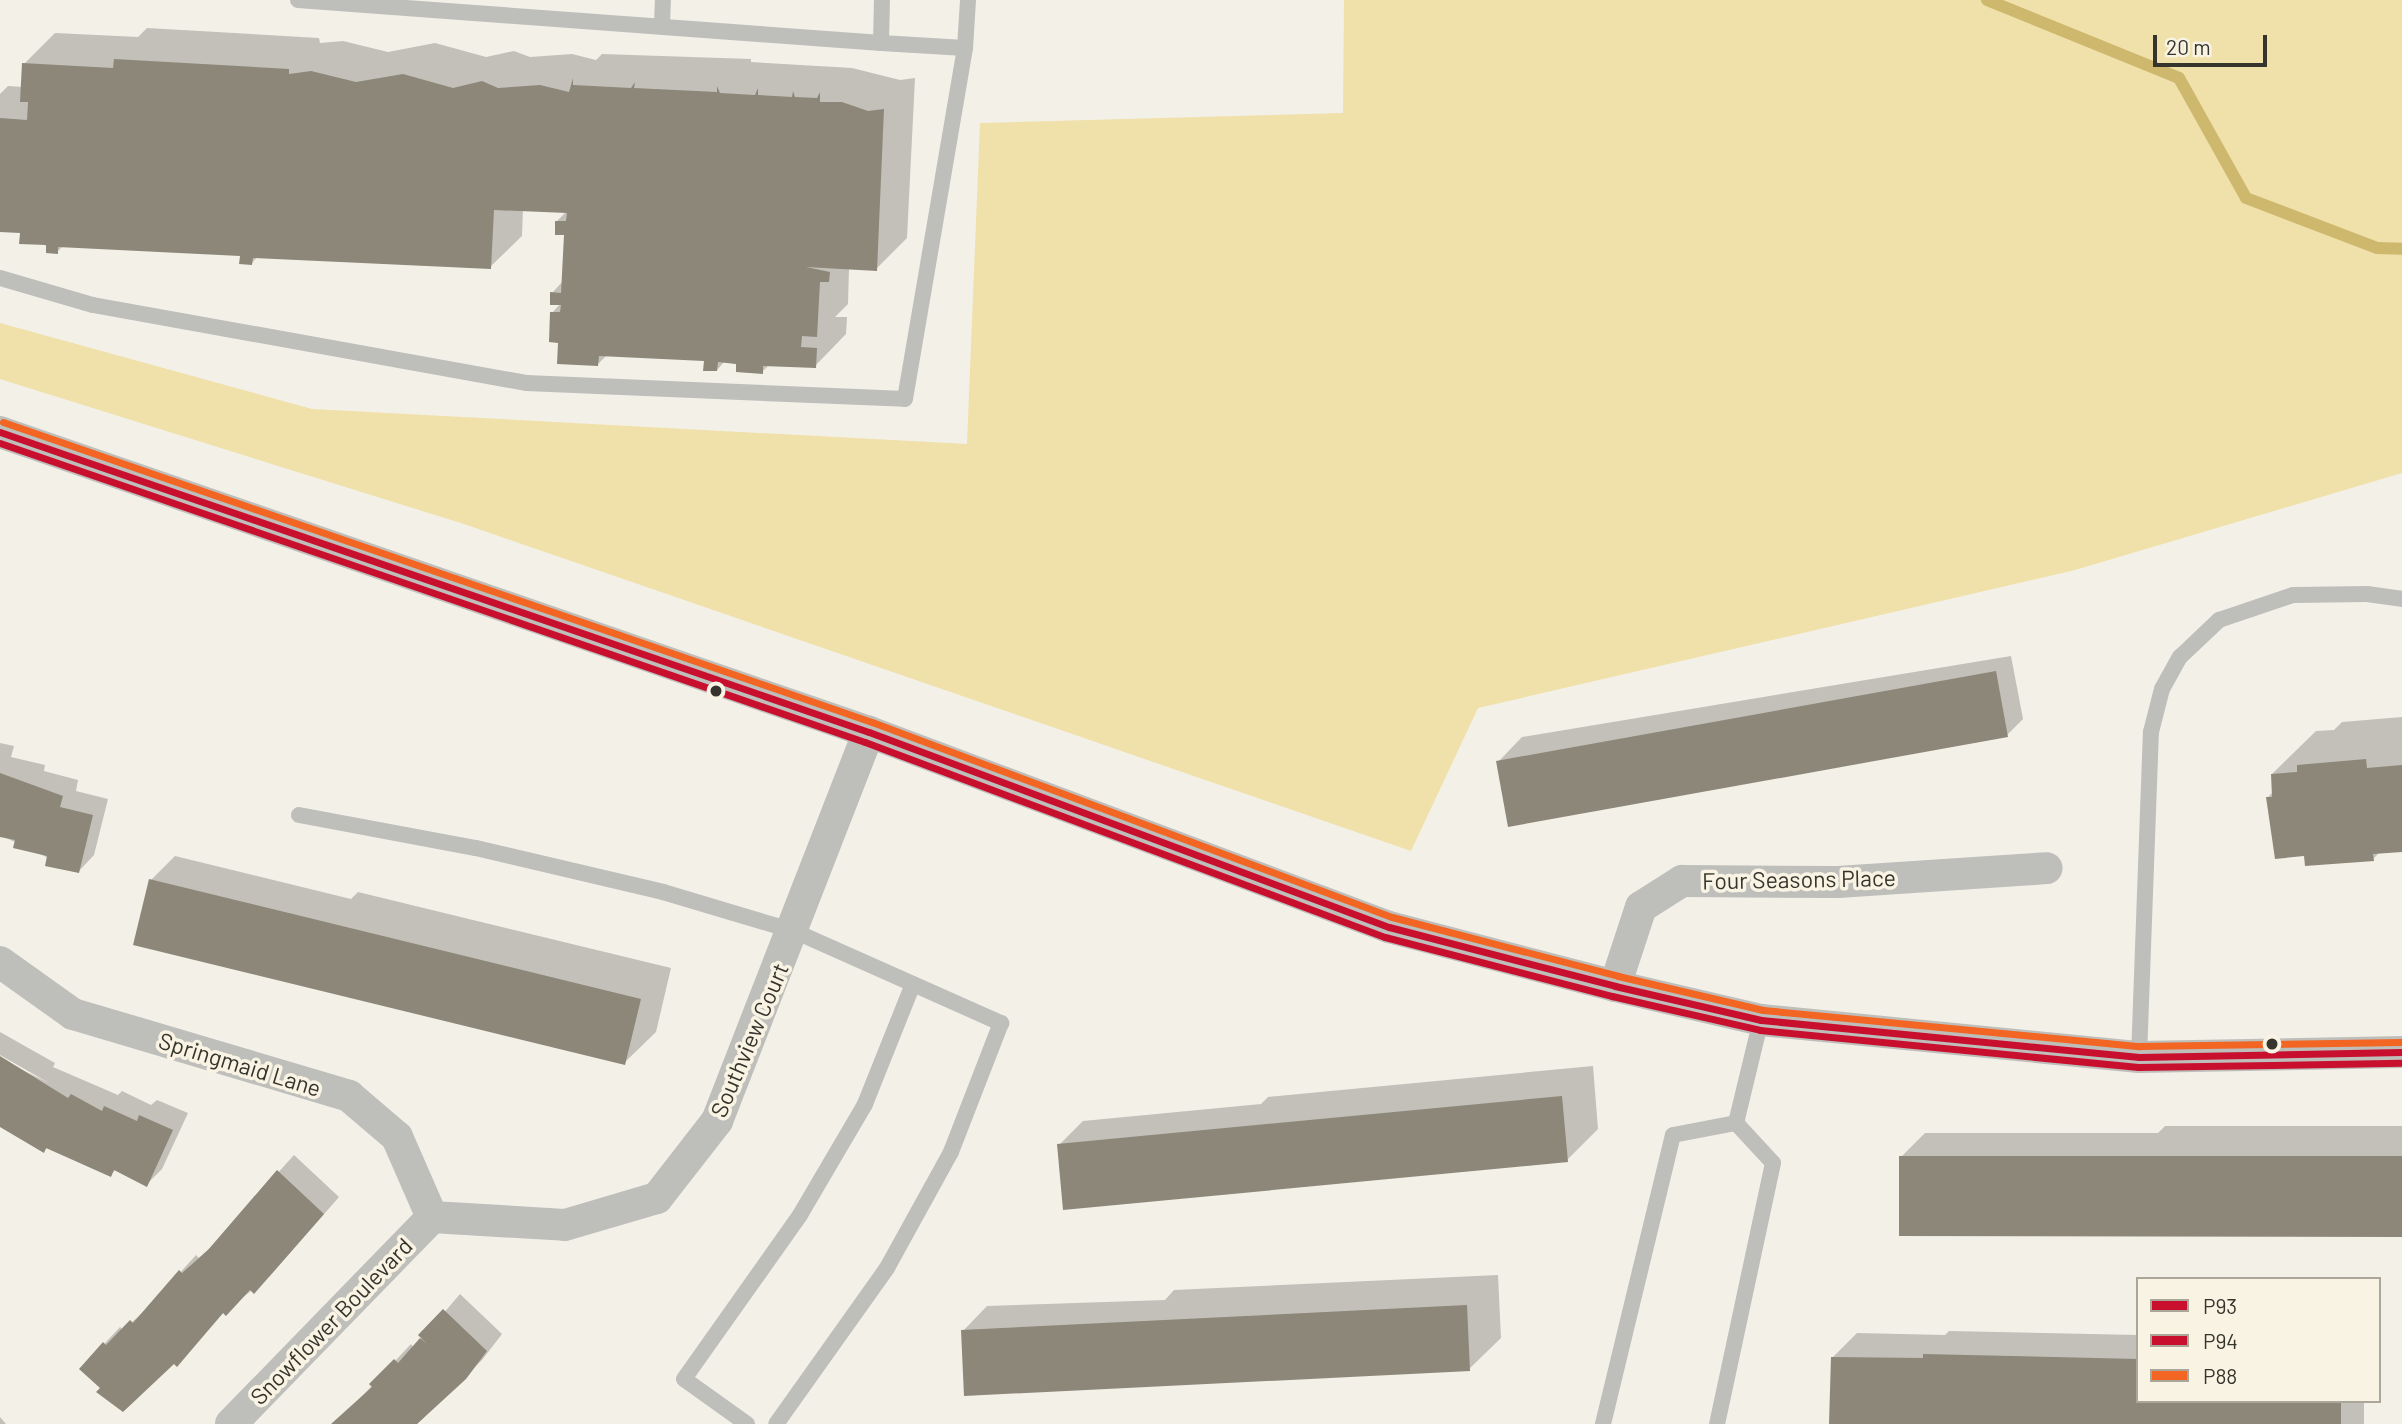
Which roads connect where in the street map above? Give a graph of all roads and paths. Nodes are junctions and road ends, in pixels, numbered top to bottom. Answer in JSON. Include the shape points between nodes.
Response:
{"nodes":[{"id":1,"x":298,"y":0,"type":"edge"},
{"id":2,"x":663,"y":0,"type":"edge"},
{"id":3,"x":882,"y":0,"type":"edge"},
{"id":4,"x":968,"y":0,"type":"edge"},
{"id":5,"x":662,"y":25,"type":"junction"},
{"id":6,"x":881,"y":43,"type":"junction"},
{"id":7,"x":965,"y":48,"type":"junction"},
{"id":8,"x":0,"y":278,"type":"edge"},
{"id":9,"x":0,"y":432,"type":"edge"},
{"id":10,"x":2402,"y":598,"type":"edge"},
{"id":11,"x":869,"y":732,"type":"junction"},
{"id":12,"x":299,"y":815,"type":"dead end"},
{"id":13,"x":2047,"y":868,"type":"dead end"},
{"id":14,"x":794,"y":931,"type":"junction"},
{"id":15,"x":0,"y":962,"type":"edge"},
{"id":16,"x":913,"y":984,"type":"junction"},
{"id":17,"x":1615,"y":986,"type":"junction"},
{"id":18,"x":1761,"y":1020,"type":"junction"},
{"id":19,"x":2402,"y":1052,"type":"edge"},
{"id":20,"x":2139,"y":1056,"type":"junction"},
{"id":21,"x":1736,"y":1123,"type":"junction"},
{"id":22,"x":432,"y":1217,"type":"junction"},
{"id":23,"x":231,"y":1424,"type":"edge"},
{"id":24,"x":747,"y":1424,"type":"edge"},
{"id":25,"x":776,"y":1424,"type":"edge"},
{"id":26,"x":1603,"y":1424,"type":"edge"},
{"id":27,"x":1717,"y":1424,"type":"edge"}],
"edges":[{"from":1,"to":5,"type":"lane"},
{"from":2,"to":5,"type":"lane"},
{"from":3,"to":6,"type":"lane"},
{"from":4,"to":7,"type":"lane"},
{"from":5,"to":6,"type":"lane"},
{"from":6,"to":7,"type":"lane"},
{"from":7,"to":8,"type":"lane","via":[[905,399],[526,383],[93,305]]},
{"from":9,"to":11,"type":"street"},
{"from":10,"to":20,"type":"lane","via":[[2293,595],[2219,621],[2180,657],[2162,689],[2151,732]]},
{"from":11,"to":14,"type":"street","name":"Southview Court"},
{"from":11,"to":17,"type":"street","via":[[1389,928]]},
{"from":12,"to":14,"type":"lane","via":[[663,892]]},
{"from":13,"to":17,"type":"street","name":"Four Seasons Place","via":[[1839,882],[1682,881],[1641,907]]},
{"from":14,"to":16,"type":"lane"},
{"from":14,"to":22,"type":"street","name":"Southview Court","via":[[717,1121],[657,1198],[565,1225]]},
{"from":15,"to":22,"type":"street","name":"Springmaid Lane","via":[[73,1014],[349,1096],[397,1137]]},
{"from":16,"to":24,"type":"lane","via":[[859,1115],[800,1215],[684,1379]]},
{"from":16,"to":25,"type":"lane","via":[[1001,1023],[951,1153],[887,1268]]},
{"from":17,"to":18,"type":"street"},
{"from":18,"to":20,"type":"street"},
{"from":18,"to":21,"type":"lane"},
{"from":19,"to":20,"type":"street"},
{"from":21,"to":26,"type":"lane","via":[[1673,1135]]},
{"from":21,"to":27,"type":"lane","via":[[1773,1163]]},
{"from":22,"to":23,"type":"street","name":"Snowflower Boulevard"}]}
